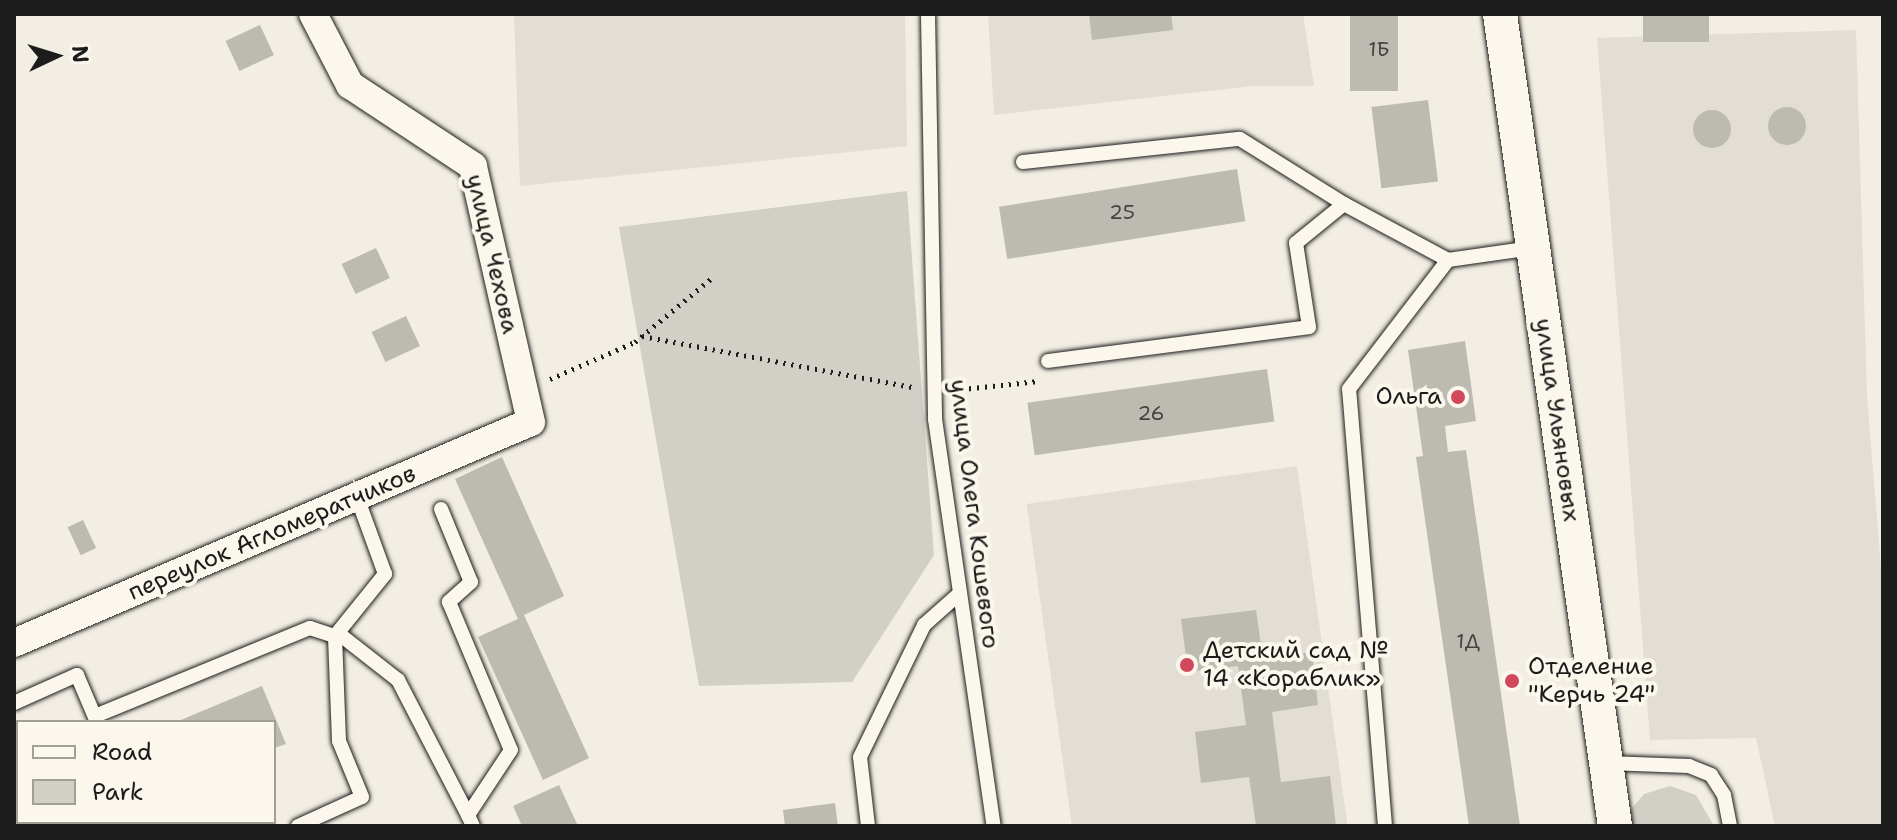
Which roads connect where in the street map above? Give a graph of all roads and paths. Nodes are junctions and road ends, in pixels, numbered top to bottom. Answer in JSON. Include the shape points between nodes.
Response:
{"nodes":[{"id":1,"x":313,"y":14,"type":"edge"},
{"id":2,"x":928,"y":14,"type":"edge"},
{"id":3,"x":1500,"y":14,"type":"edge"},
{"id":4,"x":1023,"y":162,"type":"dead end"},
{"id":5,"x":1344,"y":204,"type":"junction"},
{"id":6,"x":1532,"y":248,"type":"junction"},
{"id":7,"x":1448,"y":260,"type":"junction"},
{"id":8,"x":713,"y":277,"type":"dead end"},
{"id":9,"x":642,"y":336,"type":"junction"},
{"id":10,"x":1048,"y":361,"type":"joint"},
{"id":11,"x":935,"y":392,"type":"junction"},
{"id":12,"x":531,"y":422,"type":"junction"},
{"id":13,"x":357,"y":497,"type":"junction"},
{"id":14,"x":441,"y":509,"type":"dead end"},
{"id":15,"x":960,"y":593,"type":"junction"},
{"id":16,"x":337,"y":635,"type":"junction"},
{"id":17,"x":14,"y":643,"type":"edge"},
{"id":18,"x":14,"y":703,"type":"edge"},
{"id":19,"x":96,"y":719,"type":"edge"},
{"id":20,"x":1607,"y":763,"type":"junction"},
{"id":21,"x":471,"y":820,"type":"edge"},
{"id":22,"x":298,"y":826,"type":"edge"},
{"id":23,"x":868,"y":826,"type":"edge"},
{"id":24,"x":994,"y":826,"type":"edge"},
{"id":25,"x":1385,"y":826,"type":"edge"},
{"id":26,"x":1615,"y":826,"type":"edge"},
{"id":27,"x":1730,"y":826,"type":"edge"}],
"edges":[{"from":1,"to":12,"type":"street","name":"улица Чехова","via":[[350,85],[473,166]]},
{"from":2,"to":11,"type":"lane","name":"улица Олега Кошевого"},
{"from":3,"to":6,"type":"street","name":"улица Ульяновых"},
{"from":4,"to":5,"type":"lane","via":[[1240,139]]},
{"from":5,"to":7,"type":"lane"},
{"from":5,"to":10,"type":"lane","via":[[1296,243],[1309,327]]},
{"from":6,"to":7,"type":"lane"},
{"from":6,"to":20,"type":"street","name":"улица Ульяновых"},
{"from":7,"to":25,"type":"lane","via":[[1349,389]]},
{"from":8,"to":9,"type":"path"},
{"from":9,"to":11,"type":"path"},
{"from":9,"to":12,"type":"path","via":[[551,378]]},
{"from":10,"to":11,"type":"path","via":[[1050,379]]},
{"from":11,"to":15,"type":"lane","name":"улица Олега Кошевого"},
{"from":12,"to":13,"type":"street","name":"переулок Агломератчиков"},
{"from":13,"to":16,"type":"lane","via":[[385,574]]},
{"from":13,"to":17,"type":"street","name":"переулок Агломератчиков"},
{"from":14,"to":21,"type":"lane","via":[[471,582],[449,602],[511,750]]},
{"from":15,"to":23,"type":"lane","via":[[924,625],[860,757]]},
{"from":15,"to":24,"type":"lane","name":"улица Олега Кошевого"},
{"from":16,"to":19,"type":"lane","via":[[310,628]]},
{"from":16,"to":21,"type":"lane","via":[[398,680]]},
{"from":16,"to":22,"type":"lane","via":[[339,741],[362,797]]},
{"from":18,"to":19,"type":"lane","via":[[77,675]]},
{"from":20,"to":26,"type":"street","name":"улица Ульяновых"},
{"from":20,"to":27,"type":"lane","via":[[1675,765],[1711,775],[1724,795]]}]}
